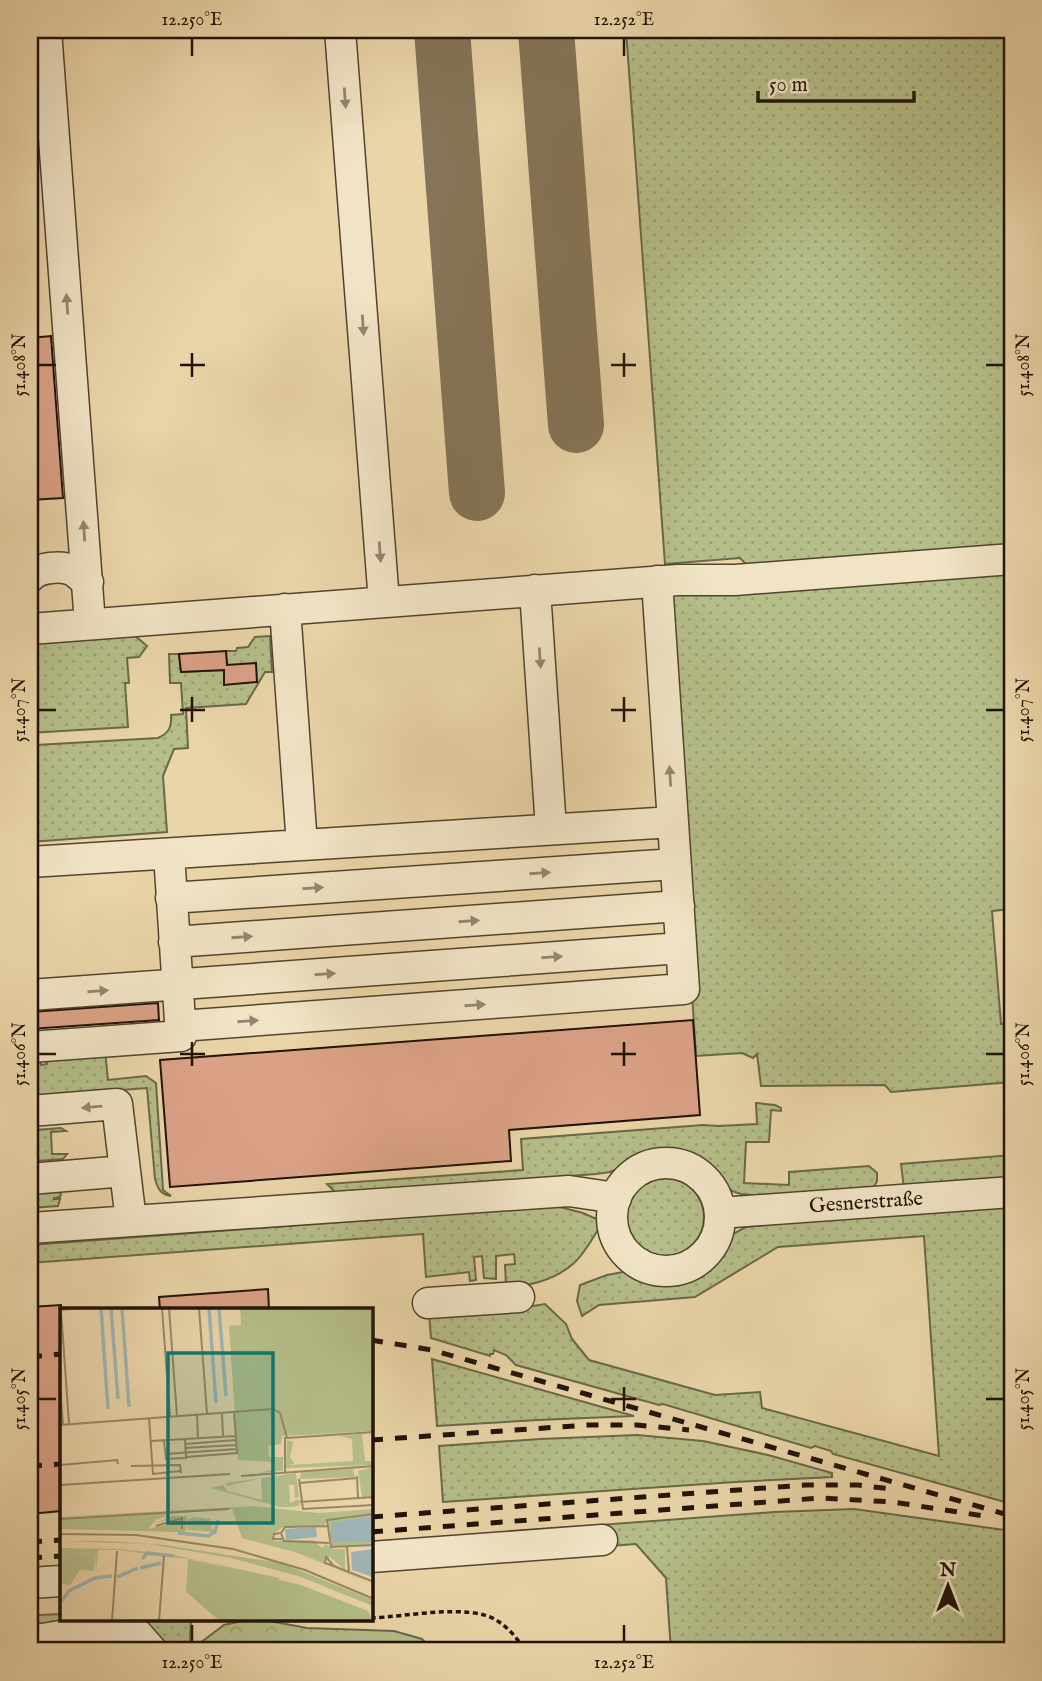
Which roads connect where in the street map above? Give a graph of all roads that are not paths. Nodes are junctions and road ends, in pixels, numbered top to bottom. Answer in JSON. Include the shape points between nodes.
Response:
{"nodes":[{"id":1,"x":46,"y":30,"type":"edge"},
{"id":2,"x":340,"y":30,"type":"edge"},
{"id":3,"x":49,"y":76,"type":"junction"},
{"id":4,"x":30,"y":100,"type":"edge"},
{"id":5,"x":1012,"y":559,"type":"edge"},
{"id":6,"x":30,"y":577,"type":"edge"},
{"id":7,"x":657,"y":581,"type":"junction"},
{"id":8,"x":88,"y":582,"type":"junction"},
{"id":9,"x":535,"y":590,"type":"junction"},
{"id":10,"x":384,"y":602,"type":"junction"},
{"id":11,"x":285,"y":609,"type":"junction"},
{"id":12,"x":90,"y":624,"type":"junction"},
{"id":13,"x":30,"y":629,"type":"edge"},
{"id":14,"x":673,"y":822,"type":"junction"},
{"id":15,"x":551,"y":830,"type":"junction"},
{"id":16,"x":302,"y":845,"type":"junction"},
{"id":17,"x":169,"y":854,"type":"junction"},
{"id":18,"x":30,"y":862,"type":"edge"},
{"id":19,"x":676,"y":864,"type":"junction"},
{"id":20,"x":172,"y":898,"type":"junction"},
{"id":21,"x":678,"y":906,"type":"junction"},
{"id":22,"x":174,"y":942,"type":"junction"},
{"id":23,"x":681,"y":948,"type":"junction"},
{"id":24,"x":177,"y":985,"type":"junction"},
{"id":25,"x":30,"y":995,"type":"edge"},
{"id":26,"x":180,"y":1031,"type":"junction"},
{"id":27,"x":30,"y":1048,"type":"edge"},
{"id":28,"x":30,"y":1111,"type":"edge"},
{"id":29,"x":125,"y":1171,"type":"junction"},
{"id":30,"x":30,"y":1179,"type":"edge"},
{"id":31,"x":1012,"y":1192,"type":"edge"},
{"id":32,"x":616,"y":1198,"type":"junction"},
{"id":33,"x":720,"y":1213,"type":"junction"},
{"id":34,"x":131,"y":1221,"type":"junction"},
{"id":35,"x":30,"y":1228,"type":"edge"},
{"id":36,"x":519,"y":1297,"type":"dead end"},
{"id":37,"x":428,"y":1303,"type":"dead end"},
{"id":38,"x":602,"y":1540,"type":"dead end"},
{"id":39,"x":373,"y":1558,"type":"edge"},
{"id":40,"x":60,"y":1581,"type":"edge"},
{"id":41,"x":30,"y":1583,"type":"edge"},
{"id":42,"x":30,"y":1640,"type":"edge"},
{"id":43,"x":152,"y":1651,"type":"edge"}],
"edges":[{"from":1,"to":3,"type":"lane"},
{"from":2,"to":10,"type":"lane","one_way":true},
{"from":3,"to":4,"type":"lane","via":[[37,97]]},
{"from":8,"to":3,"type":"lane","one_way":true},
{"from":5,"to":7,"type":"lane","via":[[735,580]]},
{"from":6,"to":8,"type":"lane","via":[[52,568],[72,570]]},
{"from":7,"to":9,"type":"lane"},
{"from":14,"to":7,"type":"lane","one_way":true},
{"from":8,"to":12,"type":"lane"},
{"from":9,"to":10,"type":"lane"},
{"from":9,"to":15,"type":"lane","one_way":true},
{"from":10,"to":11,"type":"lane"},
{"from":11,"to":12,"type":"lane"},
{"from":11,"to":16,"type":"lane"},
{"from":12,"to":13,"type":"lane"},
{"from":14,"to":15,"type":"lane"},
{"from":14,"to":19,"type":"lane"},
{"from":15,"to":16,"type":"lane"},
{"from":16,"to":17,"type":"lane"},
{"from":17,"to":18,"type":"lane"},
{"from":17,"to":20,"type":"lane"},
{"from":20,"to":19,"type":"lane","one_way":true},
{"from":19,"to":21,"type":"lane"},
{"from":20,"to":22,"type":"lane"},
{"from":22,"to":21,"type":"lane","one_way":true},
{"from":21,"to":23,"type":"lane"},
{"from":22,"to":24,"type":"lane"},
{"from":24,"to":23,"type":"lane","one_way":true},
{"from":26,"to":23,"type":"lane","one_way":true,"via":[[684,989]]},
{"from":25,"to":24,"type":"lane","one_way":true},
{"from":24,"to":26,"type":"lane"},
{"from":26,"to":27,"type":"lane"},
{"from":29,"to":28,"type":"lane","one_way":true,"via":[[117,1104]]},
{"from":29,"to":30,"type":"lane"},
{"from":29,"to":34,"type":"lane"},
{"from":31,"to":33,"type":"lane","name":"Gesnerstraße"},
{"from":32,"to":33,"type":"lane","via":[[637,1171],[670,1163],[707,1181]]},
{"from":32,"to":33,"type":"lane","via":[[612,1217],[623,1249],[634,1260],[666,1271],[681,1269],[702,1257],[716,1239]]},
{"from":32,"to":34,"type":"lane","via":[[569,1191]]},
{"from":34,"to":35,"type":"lane"},
{"from":36,"to":37,"type":"lane"},
{"from":38,"to":39,"type":"lane"},
{"from":40,"to":41,"type":"lane"},
{"from":42,"to":43,"type":"lane","via":[[97,1630],[137,1634]]}]}
